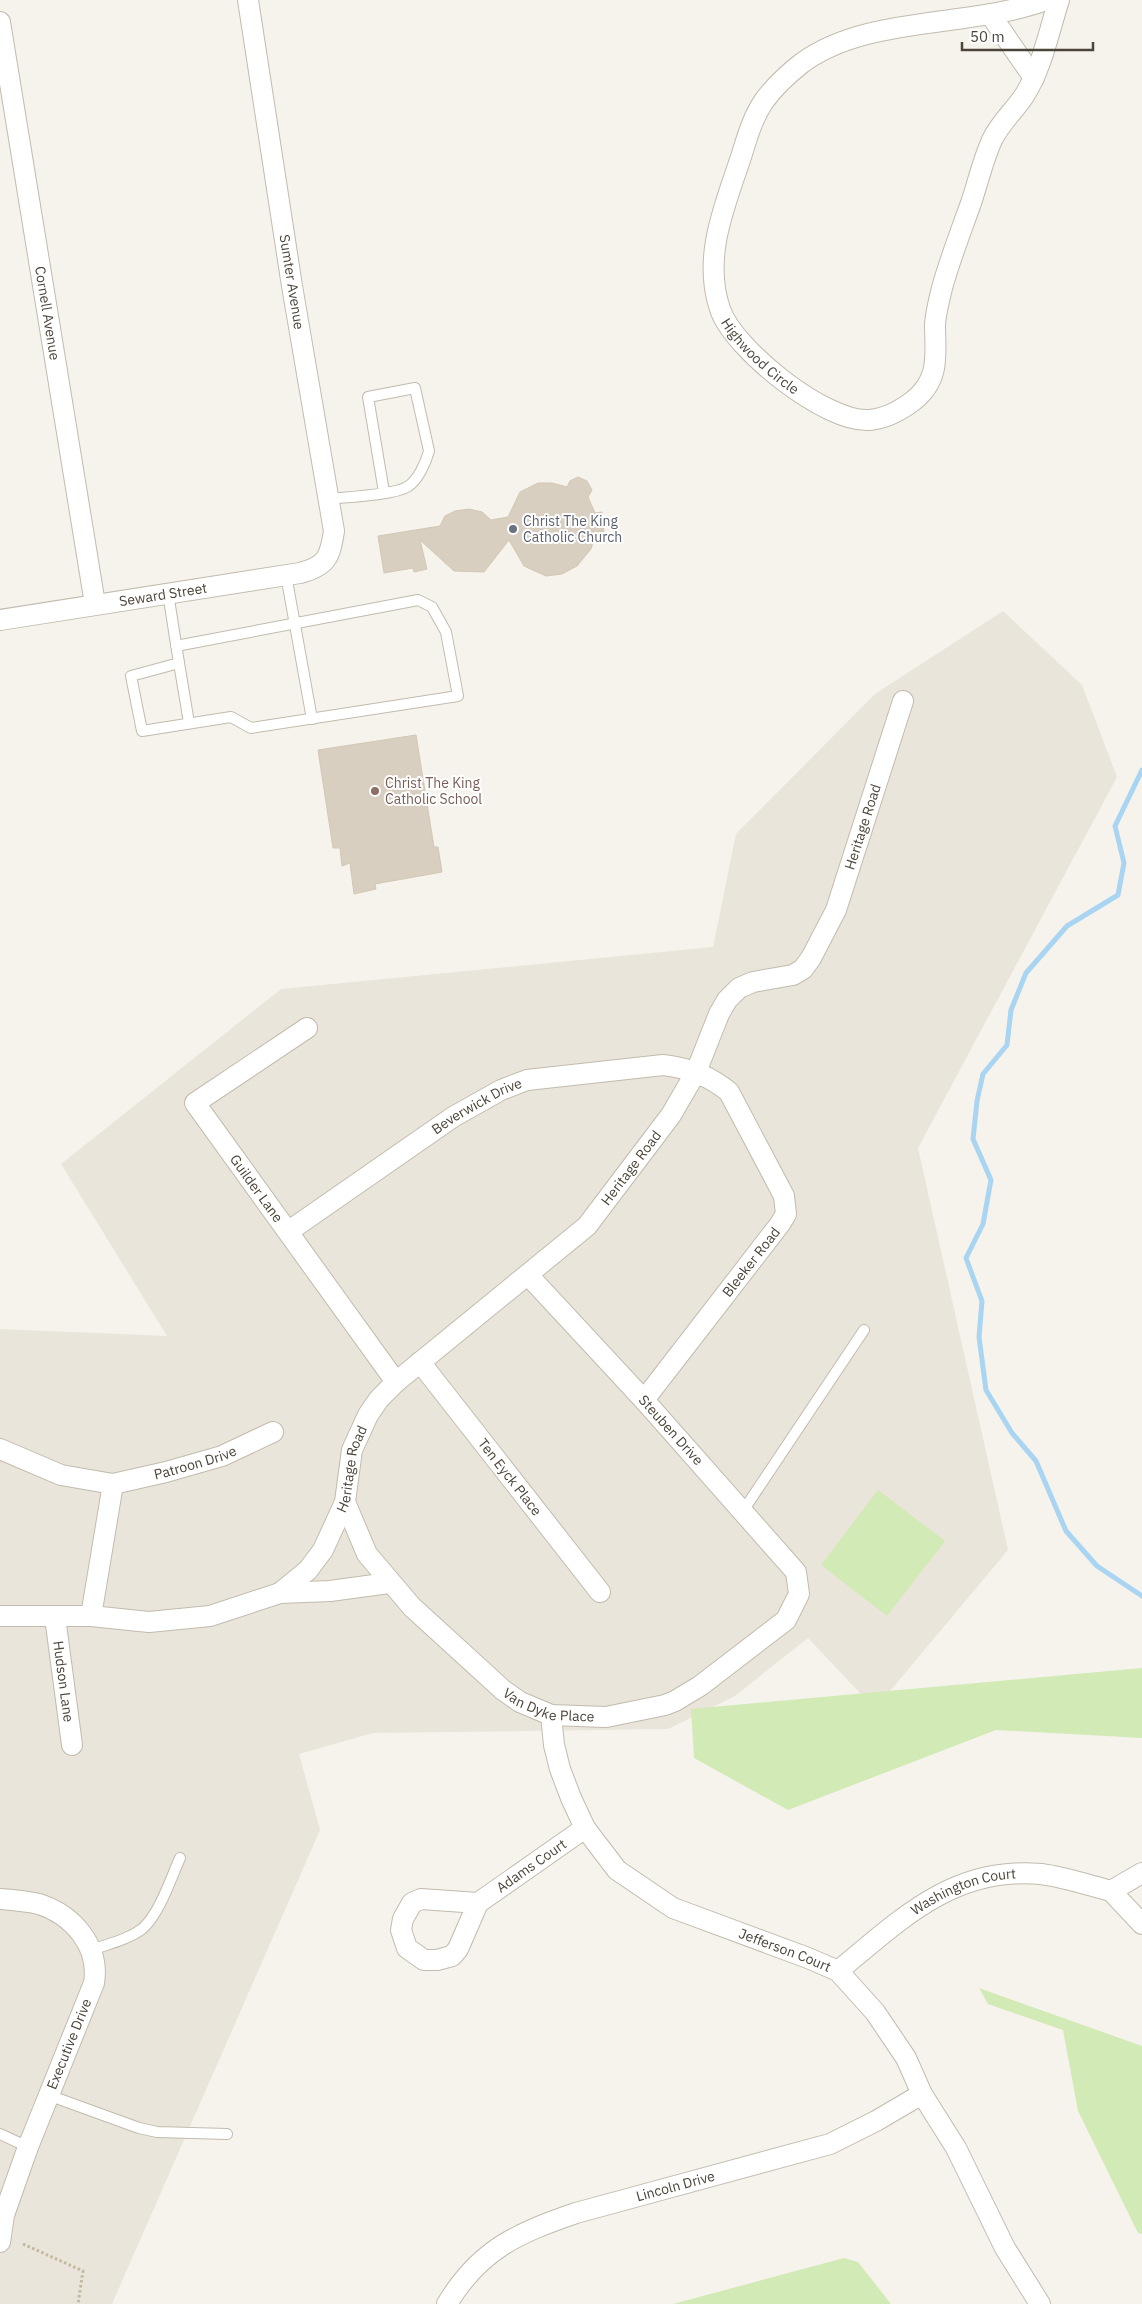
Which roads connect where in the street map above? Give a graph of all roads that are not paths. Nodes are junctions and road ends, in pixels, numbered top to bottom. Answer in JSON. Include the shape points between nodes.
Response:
{"nodes":[{"id":1,"x":248,"y":0,"type":"edge"},
{"id":2,"x":1046,"y":0,"type":"edge"},
{"id":3,"x":1060,"y":0,"type":"edge"},
{"id":4,"x":990,"y":14,"type":"junction"},
{"id":5,"x":0,"y":22,"type":"edge"},
{"id":6,"x":1034,"y":78,"type":"junction"},
{"id":7,"x":384,"y":492,"type":"junction"},
{"id":8,"x":328,"y":499,"type":"junction"},
{"id":9,"x":325,"y":562,"type":"joint"},
{"id":10,"x":286,"y":575,"type":"junction"},
{"id":11,"x":168,"y":593,"type":"junction"},
{"id":12,"x":95,"y":604,"type":"junction"},
{"id":13,"x":0,"y":620,"type":"edge"},
{"id":14,"x":295,"y":623,"type":"junction"},
{"id":15,"x":176,"y":646,"type":"junction"},
{"id":16,"x":179,"y":663,"type":"junction"},
{"id":17,"x":904,"y":701,"type":"dead end"},
{"id":18,"x":312,"y":719,"type":"junction"},
{"id":19,"x":189,"y":723,"type":"junction"},
{"id":20,"x":307,"y":1028,"type":"dead end"},
{"id":21,"x":696,"y":1072,"type":"junction"},
{"id":22,"x":289,"y":1231,"type":"junction"},
{"id":23,"x":528,"y":1275,"type":"junction"},
{"id":24,"x":864,"y":1330,"type":"dead end"},
{"id":25,"x":420,"y":1362,"type":"junction"},
{"id":26,"x":396,"y":1382,"type":"junction"},
{"id":27,"x":644,"y":1400,"type":"junction"},
{"id":28,"x":273,"y":1432,"type":"dead end"},
{"id":29,"x":0,"y":1449,"type":"edge"},
{"id":30,"x":113,"y":1484,"type":"junction"},
{"id":31,"x":344,"y":1502,"type":"junction"},
{"id":32,"x":743,"y":1511,"type":"junction"},
{"id":33,"x":389,"y":1583,"type":"junction"},
{"id":34,"x":600,"y":1592,"type":"dead end"},
{"id":35,"x":280,"y":1593,"type":"junction"},
{"id":36,"x":799,"y":1594,"type":"joint"},
{"id":37,"x":0,"y":1616,"type":"edge"},
{"id":38,"x":91,"y":1616,"type":"junction"},
{"id":39,"x":55,"y":1617,"type":"junction"},
{"id":40,"x":551,"y":1715,"type":"junction"},
{"id":41,"x":72,"y":1745,"type":"dead end"},
{"id":42,"x":585,"y":1828,"type":"junction"},
{"id":43,"x":180,"y":1858,"type":"dead end"},
{"id":44,"x":1142,"y":1873,"type":"edge"},
{"id":45,"x":1111,"y":1891,"type":"junction"},
{"id":46,"x":0,"y":1899,"type":"edge"},
{"id":47,"x":478,"y":1902,"type":"dead end"},
{"id":48,"x":1142,"y":1924,"type":"edge"},
{"id":49,"x":91,"y":1950,"type":"junction"},
{"id":50,"x":838,"y":1972,"type":"junction"},
{"id":51,"x":922,"y":2094,"type":"junction"},
{"id":52,"x":48,"y":2095,"type":"junction"},
{"id":53,"x":0,"y":2134,"type":"edge"},
{"id":54,"x":227,"y":2134,"type":"dead end"},
{"id":55,"x":28,"y":2147,"type":"junction"},
{"id":56,"x":0,"y":2242,"type":"edge"},
{"id":57,"x":447,"y":2304,"type":"edge"},
{"id":58,"x":1040,"y":2304,"type":"edge"}],
"edges":[{"from":1,"to":8,"type":"street","name":"Sumter Avenue"},
{"from":2,"to":4,"type":"street","name":"Highwood Circle"},
{"from":3,"to":6,"type":"street","name":"Highwood Circle"},
{"from":4,"to":6,"type":"street"},
{"from":4,"to":6,"type":"street","name":"Highwood Circle","via":[[848,40],[803,63],[764,101],[752,123],[715,244],[712,270],[719,308],[736,338],[768,368],[808,398],[852,418],[870,420],[893,414],[915,400],[930,382],[935,368],[935,323],[942,287],[992,141]]},
{"from":5,"to":12,"type":"street","name":"Cornell Avenue"},
{"from":7,"to":7,"type":"lane","via":[[406,488],[427,461],[429,451],[414,388],[368,397]]},
{"from":7,"to":8,"type":"lane"},
{"from":8,"to":9,"type":"street","name":"Sumter Avenue","via":[[334,531]]},
{"from":9,"to":10,"type":"street","name":"Seward Street","via":[[314,569]]},
{"from":10,"to":11,"type":"street","name":"Seward Street"},
{"from":10,"to":14,"type":"lane"},
{"from":11,"to":12,"type":"street","name":"Seward Street"},
{"from":11,"to":15,"type":"lane"},
{"from":12,"to":13,"type":"street","name":"Seward Street"},
{"from":14,"to":15,"type":"lane"},
{"from":14,"to":18,"type":"lane"},
{"from":14,"to":18,"type":"lane","via":[[418,600],[432,607],[446,632],[458,696]]},
{"from":15,"to":16,"type":"lane"},
{"from":16,"to":19,"type":"lane"},
{"from":16,"to":19,"type":"lane","via":[[131,676],[142,730]]},
{"from":17,"to":21,"type":"street","name":"Heritage Road","via":[[825,935],[803,968],[793,974],[753,982],[739,988],[727,1000]]},
{"from":18,"to":19,"type":"lane","via":[[251,728],[231,717]]},
{"from":20,"to":22,"type":"street","name":"Guilder Lane","via":[[195,1103]]},
{"from":21,"to":22,"type":"street","name":"Beverwick Drive","via":[[663,1065],[527,1080],[501,1090],[453,1117]]},
{"from":21,"to":23,"type":"street","name":"Heritage Road","via":[[671,1114],[587,1226]]},
{"from":21,"to":27,"type":"street","name":"Bleeker Road","via":[[729,1092],[784,1196],[786,1214]]},
{"from":22,"to":26,"type":"street","name":"Guilder Lane"},
{"from":23,"to":25,"type":"street","name":"Heritage Road"},
{"from":23,"to":27,"type":"street","name":"Steuben Drive"},
{"from":24,"to":32,"type":"lane"},
{"from":25,"to":26,"type":"street","name":"Heritage Road"},
{"from":25,"to":34,"type":"street","name":"Ten Eyck Place"},
{"from":26,"to":31,"type":"street","name":"Heritage Road","via":[[368,1415],[352,1450]]},
{"from":27,"to":32,"type":"street","name":"Steuben Drive"},
{"from":28,"to":30,"type":"street","name":"Patroon Drive","via":[[222,1456]]},
{"from":29,"to":30,"type":"street","name":"Patroon Drive","via":[[61,1475]]},
{"from":30,"to":38,"type":"street"},
{"from":31,"to":33,"type":"street","name":"Van Dyke Place","via":[[367,1554]]},
{"from":31,"to":35,"type":"street","name":"Heritage Road","via":[[323,1550],[308,1570]]},
{"from":32,"to":36,"type":"street","name":"Steuben Drive","via":[[796,1572]]},
{"from":33,"to":35,"type":"street","name":"Heritage Road","via":[[330,1591]]},
{"from":33,"to":40,"type":"street","name":"Van Dyke Place","via":[[503,1690],[520,1702]]},
{"from":35,"to":38,"type":"street","name":"Heritage Road","via":[[210,1616],[149,1622]]},
{"from":36,"to":40,"type":"street","name":"Van Dyke Place","via":[[786,1620],[700,1686],[675,1701],[606,1717]]},
{"from":37,"to":39,"type":"street","name":"Heritage Road"},
{"from":38,"to":39,"type":"street","name":"Heritage Road"},
{"from":39,"to":41,"type":"street","name":"Hudson Lane"},
{"from":40,"to":42,"type":"street","name":"Jefferson Court","via":[[560,1769]]},
{"from":42,"to":47,"type":"street","name":"Adams Court"},
{"from":42,"to":50,"type":"street","name":"Jefferson Court","via":[[617,1870],[672,1908]]},
{"from":43,"to":49,"type":"lane","via":[[153,1916],[142,1928],[126,1939]]},
{"from":44,"to":45,"type":"street"},
{"from":45,"to":48,"type":"street"},
{"from":45,"to":50,"type":"street","name":"Washington Court","via":[[1040,1874],[1005,1875],[959,1885],[919,1905]]},
{"from":46,"to":49,"type":"street","name":"Executive Drive","via":[[39,1904],[54,1911],[83,1935]]},
{"from":49,"to":52,"type":"street","name":"Executive Drive","via":[[96,1969],[94,1982]]},
{"from":50,"to":51,"type":"street","name":"Jefferson Court","via":[[875,2012],[906,2058]]},
{"from":51,"to":57,"type":"street","name":"Lincoln Drive","via":[[830,2144],[538,2226],[497,2248],[476,2264]]},
{"from":51,"to":58,"type":"street","name":"Jefferson Court","via":[[956,2148],[1005,2248]]},
{"from":52,"to":54,"type":"lane","via":[[157,2132]]},
{"from":52,"to":55,"type":"street","name":"Executive Drive"},
{"from":53,"to":55,"type":"lane"},
{"from":55,"to":56,"type":"street","name":"Executive Drive","via":[[4,2215]]}]}
